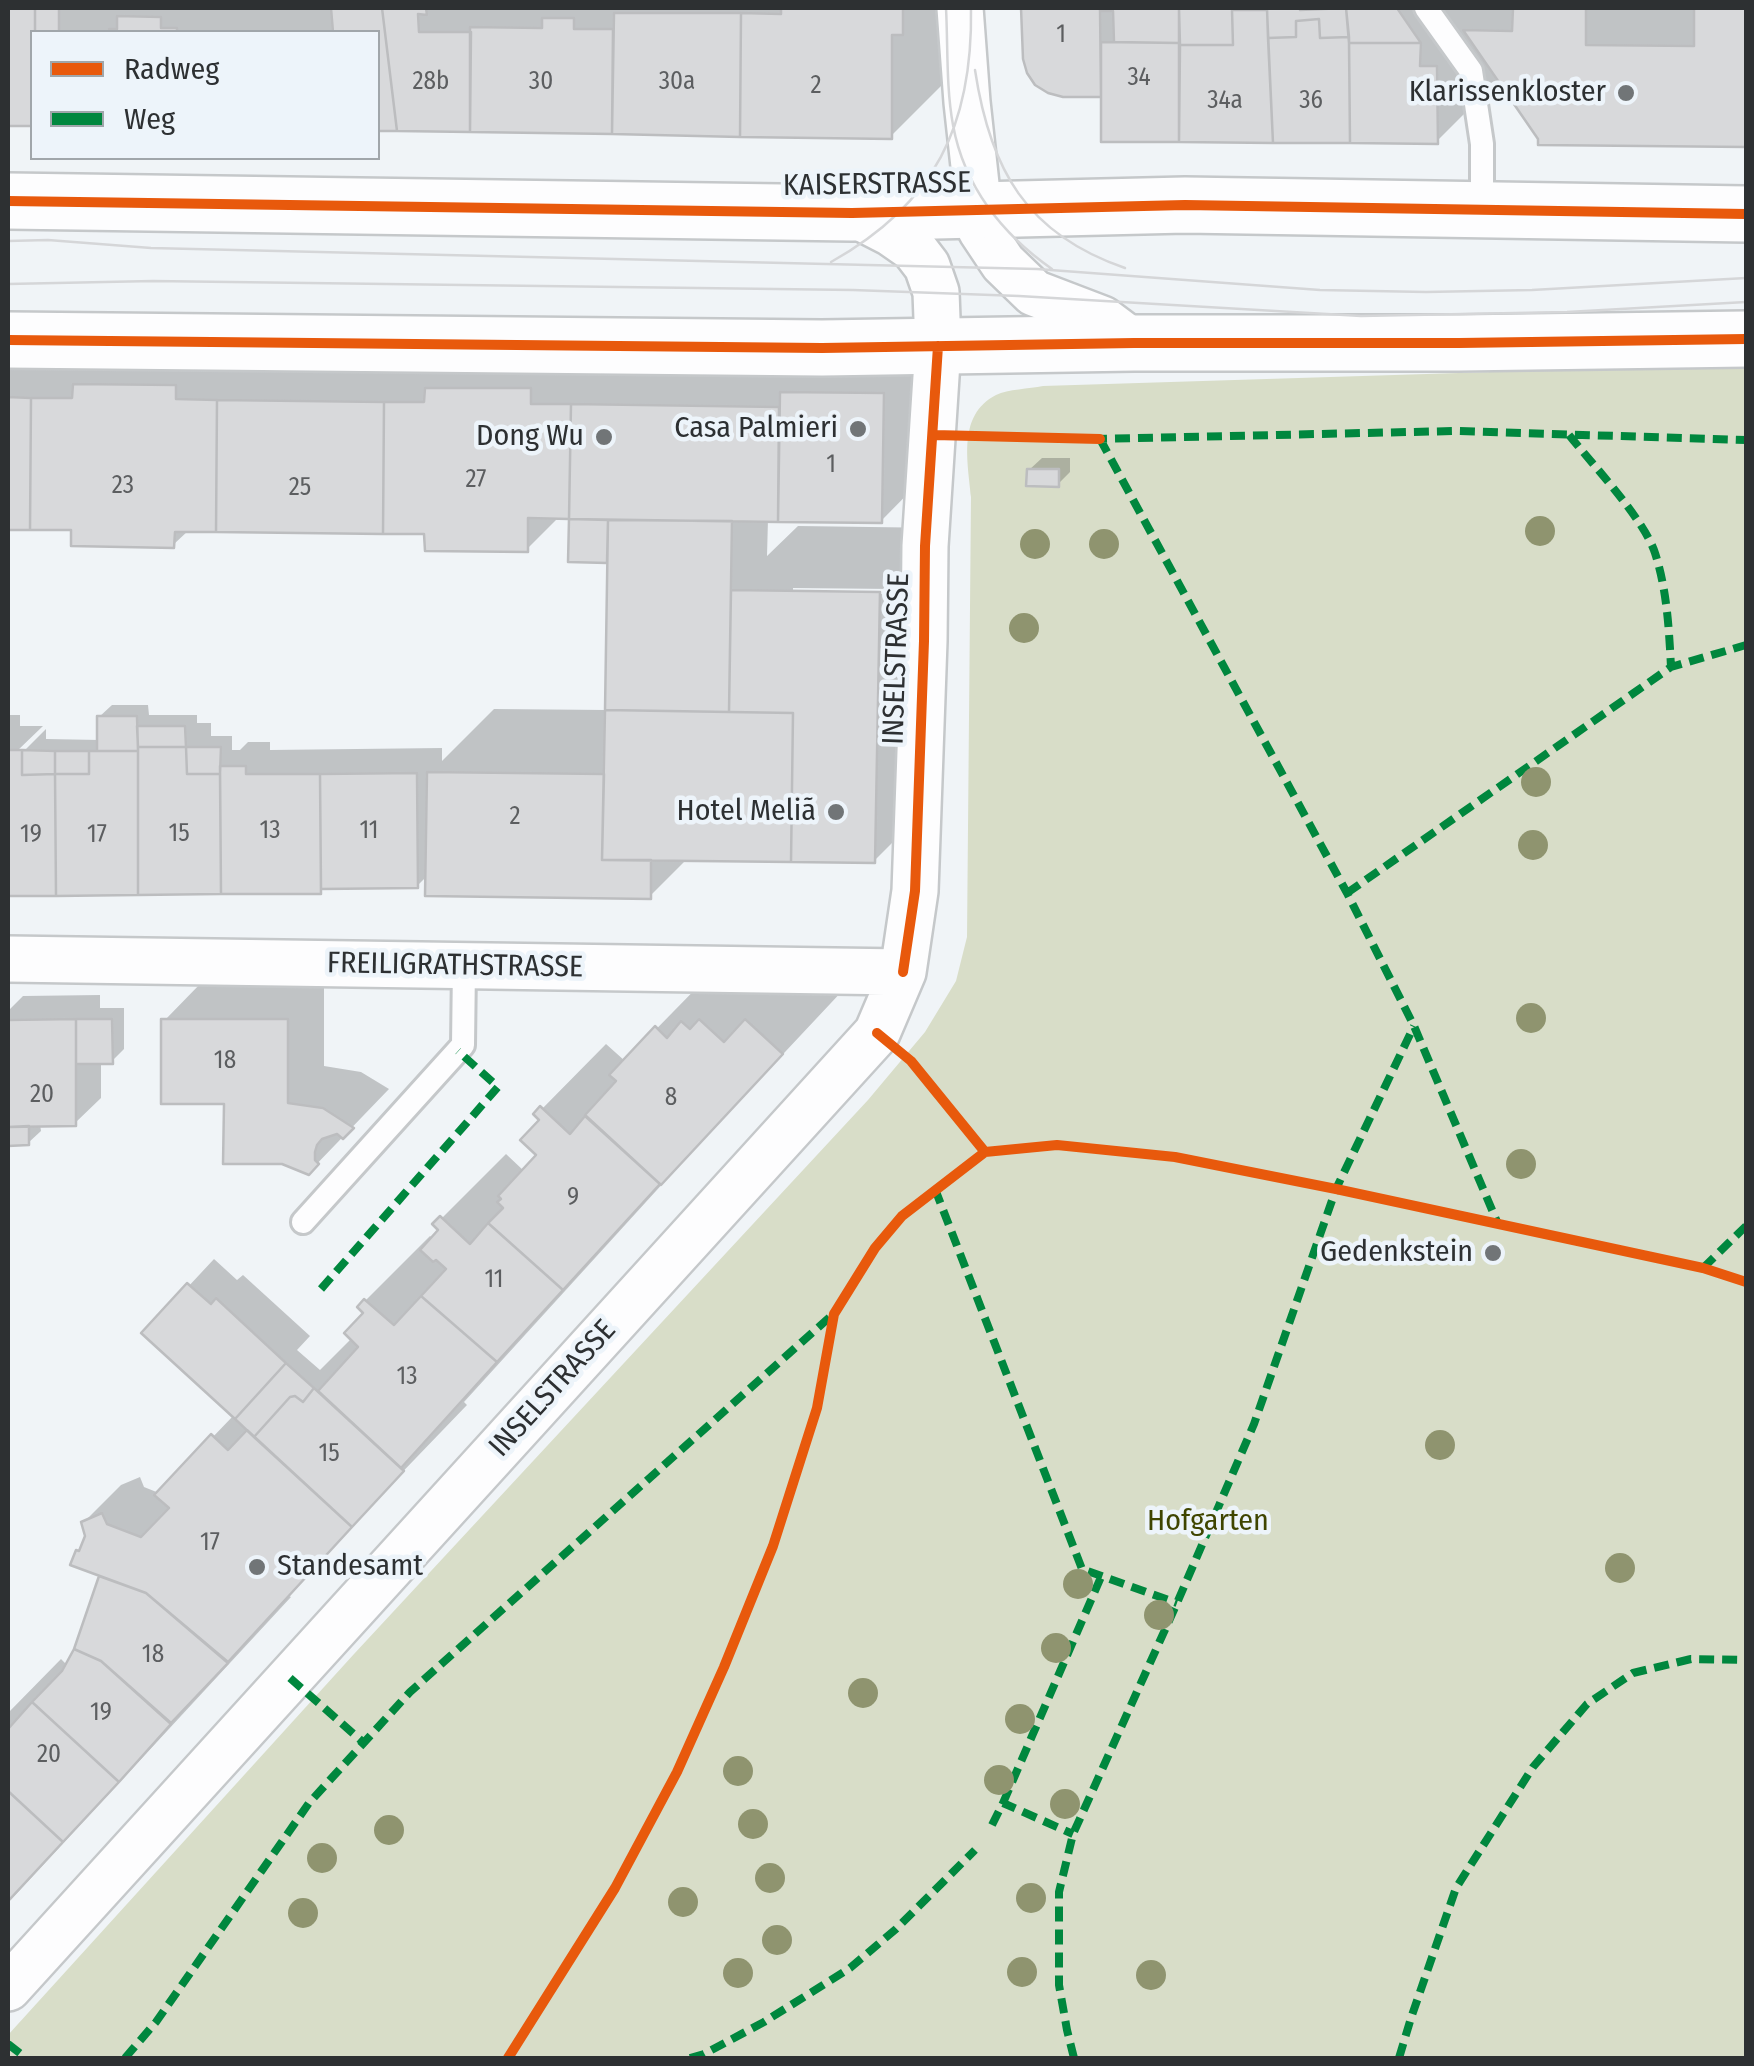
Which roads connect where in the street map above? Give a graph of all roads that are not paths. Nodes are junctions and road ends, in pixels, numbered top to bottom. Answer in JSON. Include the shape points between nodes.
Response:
{"nodes":[{"id":1,"x":960,"y":8,"type":"edge"},
{"id":2,"x":1426,"y":8,"type":"edge"},
{"id":3,"x":8,"y":201,"type":"edge"},
{"id":4,"x":1482,"y":209,"type":"junction"},
{"id":5,"x":977,"y":210,"type":"junction"},
{"id":6,"x":852,"y":213,"type":"junction"},
{"id":7,"x":1746,"y":214,"type":"edge"},
{"id":8,"x":1746,"y":339,"type":"edge"},
{"id":9,"x":8,"y":340,"type":"edge"},
{"id":10,"x":1134,"y":343,"type":"junction"},
{"id":11,"x":938,"y":346,"type":"junction"},
{"id":12,"x":8,"y":960,"type":"edge"},
{"id":13,"x":464,"y":966,"type":"junction"},
{"id":14,"x":903,"y":972,"type":"junction"},
{"id":15,"x":303,"y":1222,"type":"dead end"},
{"id":16,"x":8,"y":1988,"type":"edge"}],
"edges":[{"from":1,"to":5,"type":"street"},
{"from":2,"to":4,"type":"lane","via":[[1470,71],[1482,144]]},
{"from":3,"to":6,"type":"main road","name":"KAISERSTRASSE"},
{"from":4,"to":5,"type":"main road","name":"KAISERSTRASSE"},
{"from":4,"to":7,"type":"main road","name":"KAISERSTRASSE"},
{"from":5,"to":6,"type":"main road","name":"KAISERSTRASSE"},
{"from":5,"to":10,"type":"street","via":[[981,230],[1034,293],[1102,319]]},
{"from":6,"to":11,"type":"street","name":"INSELSTRASSE","via":[[914,249],[927,266],[936,292]]},
{"from":8,"to":10,"type":"main road"},
{"from":9,"to":11,"type":"main road"},
{"from":10,"to":11,"type":"main road"},
{"from":11,"to":14,"type":"street","name":"INSELSTRASSE","via":[[915,891]]},
{"from":12,"to":13,"type":"street","name":"FREILIGRATHSTRASSE"},
{"from":13,"to":14,"type":"street","name":"FREILIGRATHSTRASSE"},
{"from":13,"to":15,"type":"lane","via":[[463,1045]]},
{"from":14,"to":16,"type":"street","name":"INSELSTRASSE","via":[[877,1033]]}]}
